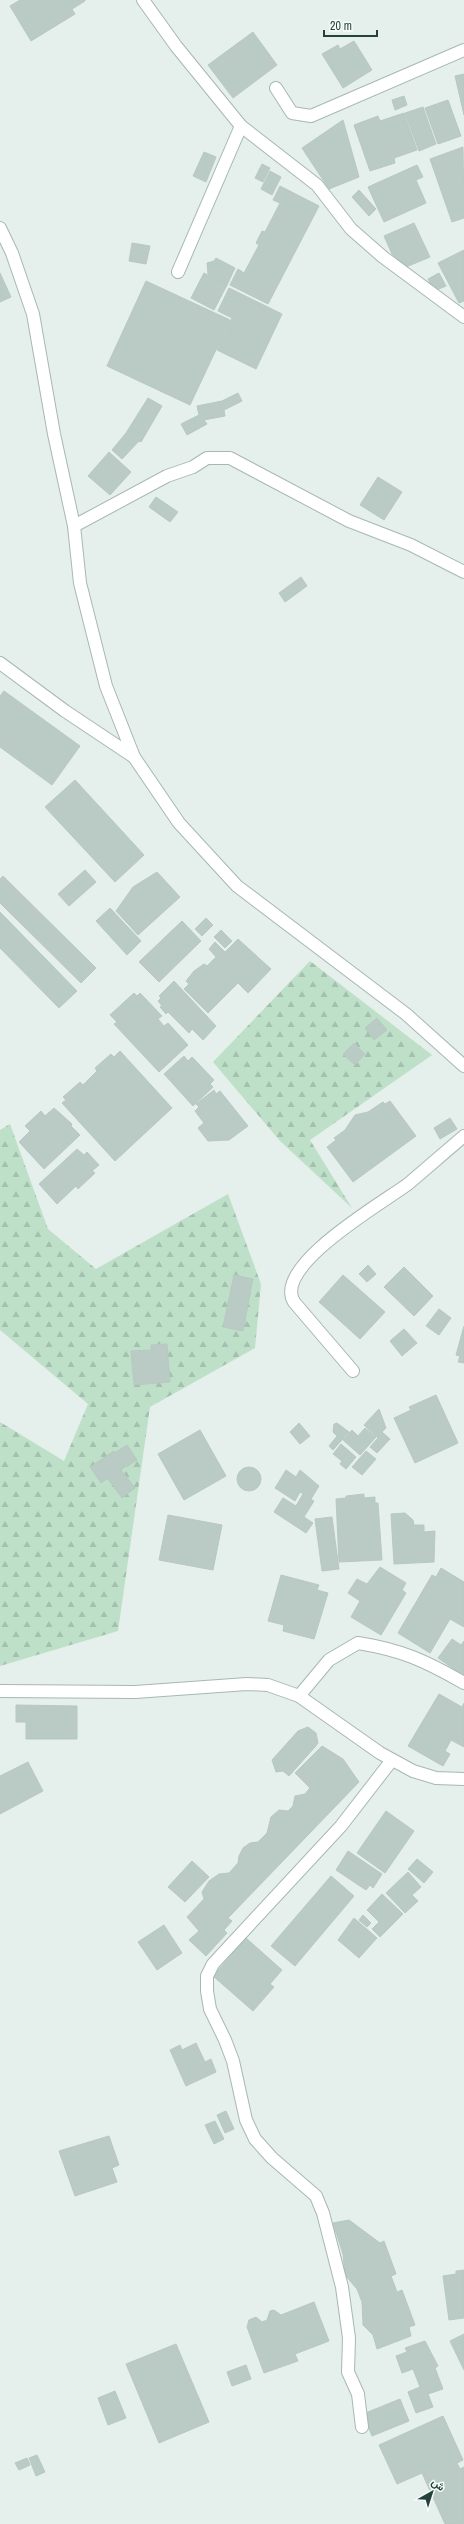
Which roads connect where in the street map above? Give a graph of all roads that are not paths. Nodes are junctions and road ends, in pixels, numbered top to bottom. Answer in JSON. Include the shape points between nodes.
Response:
{"nodes":[{"id":1,"x":143,"y":0,"type":"edge"},
{"id":2,"x":464,"y":50,"type":"edge"},
{"id":3,"x":276,"y":88,"type":"dead end"},
{"id":4,"x":241,"y":126,"type":"junction"},
{"id":5,"x":0,"y":228,"type":"edge"},
{"id":6,"x":178,"y":272,"type":"dead end"},
{"id":7,"x":464,"y":317,"type":"edge"},
{"id":8,"x":74,"y":526,"type":"junction"},
{"id":9,"x":464,"y":572,"type":"edge"},
{"id":10,"x":0,"y":663,"type":"edge"},
{"id":11,"x":134,"y":757,"type":"junction"},
{"id":12,"x":464,"y":1066,"type":"edge"},
{"id":13,"x":464,"y":1136,"type":"edge"},
{"id":14,"x":353,"y":1371,"type":"dead end"},
{"id":15,"x":464,"y":1683,"type":"edge"},
{"id":16,"x":0,"y":1691,"type":"edge"},
{"id":17,"x":299,"y":1696,"type":"junction"},
{"id":18,"x":392,"y":1760,"type":"junction"},
{"id":19,"x":464,"y":1778,"type":"edge"},
{"id":20,"x":362,"y":2427,"type":"dead end"}],
"edges":[{"from":1,"to":4,"type":"street","via":[[176,46]]},
{"from":2,"to":3,"type":"street","via":[[311,116],[292,113]]},
{"from":4,"to":6,"type":"street"},
{"from":4,"to":7,"type":"street","via":[[317,185],[351,229],[383,257]]},
{"from":5,"to":8,"type":"street","via":[[33,314],[54,434]]},
{"from":8,"to":9,"type":"street","via":[[167,476],[193,467],[207,458],[230,458],[349,521],[411,544]]},
{"from":8,"to":11,"type":"street","via":[[80,583],[96,648],[106,686]]},
{"from":10,"to":11,"type":"street"},
{"from":11,"to":12,"type":"street","via":[[179,824],[237,886],[406,1014]]},
{"from":13,"to":14,"type":"street","via":[[408,1184],[325,1242],[291,1287],[294,1302]]},
{"from":15,"to":17,"type":"street","via":[[429,1664],[392,1649],[358,1643],[329,1660]]},
{"from":16,"to":17,"type":"street","via":[[135,1692],[247,1684],[268,1685]]},
{"from":17,"to":18,"type":"street"},
{"from":18,"to":19,"type":"street","via":[[413,1771],[436,1778]]},
{"from":18,"to":20,"type":"street","via":[[341,1826],[213,1964],[207,1976],[210,2009],[233,2061],[240,2101],[255,2139],[272,2158],[316,2196],[323,2213],[342,2287],[349,2338],[348,2372],[358,2394]]}]}
